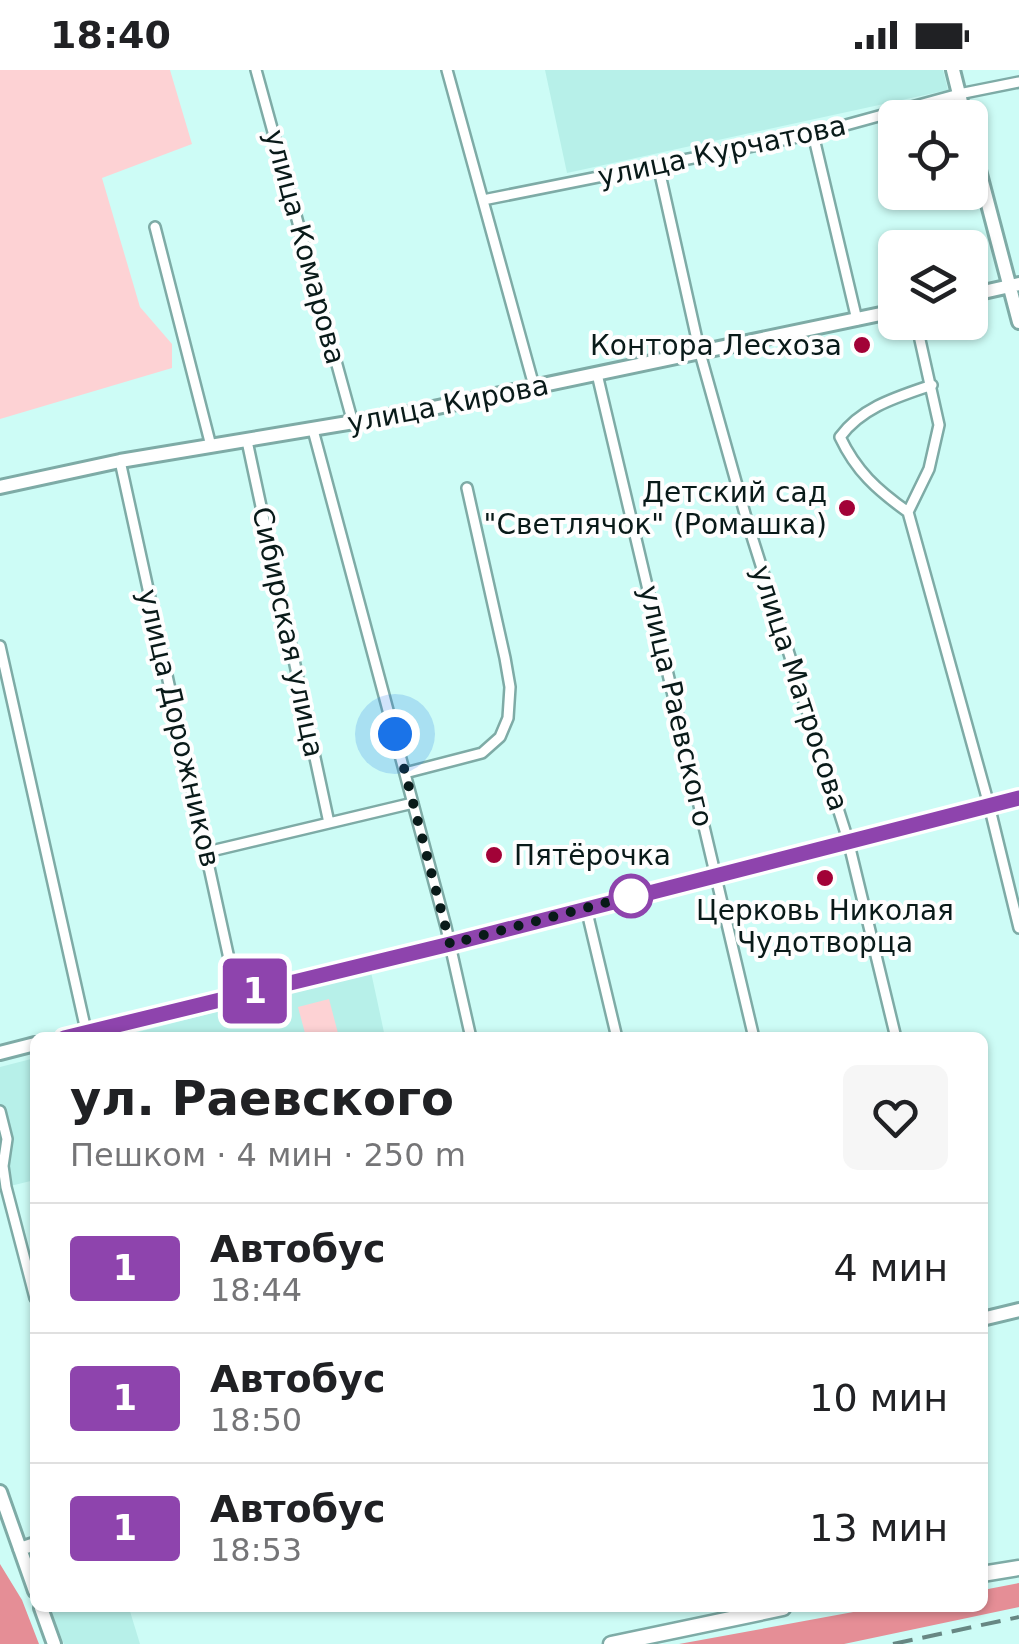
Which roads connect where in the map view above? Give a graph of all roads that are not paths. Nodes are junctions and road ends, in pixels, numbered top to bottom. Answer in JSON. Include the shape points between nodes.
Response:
{"nodes":[{"id":1,"x":256,"y":70,"type":"edge"},
{"id":2,"x":447,"y":70,"type":"edge"},
{"id":3,"x":954,"y":70,"type":"edge"},
{"id":4,"x":1019,"y":82,"type":"edge"},
{"id":5,"x":959,"y":94,"type":"junction"},
{"id":6,"x":960,"y":100,"type":"edge"},
{"id":7,"x":813,"y":134,"type":"junction"},
{"id":8,"x":658,"y":165,"type":"junction"},
{"id":9,"x":988,"y":197,"type":"edge"},
{"id":10,"x":483,"y":200,"type":"junction"},
{"id":11,"x":155,"y":226,"type":"dead end"},
{"id":12,"x":1014,"y":285,"type":"edge"},
{"id":13,"x":988,"y":291,"type":"edge"},
{"id":14,"x":878,"y":316,"type":"edge"},
{"id":15,"x":857,"y":320,"type":"junction"},
{"id":16,"x":1019,"y":322,"type":"edge"},
{"id":17,"x":921,"y":340,"type":"edge"},
{"id":18,"x":700,"y":352,"type":"junction"},
{"id":19,"x":598,"y":374,"type":"junction"},
{"id":20,"x":932,"y":385,"type":"junction"},
{"id":21,"x":534,"y":386,"type":"junction"},
{"id":22,"x":354,"y":423,"type":"junction"},
{"id":23,"x":313,"y":430,"type":"junction"},
{"id":24,"x":247,"y":441,"type":"junction"},
{"id":25,"x":211,"y":446,"type":"junction"},
{"id":26,"x":120,"y":461,"type":"junction"},
{"id":27,"x":0,"y":487,"type":"edge"},
{"id":28,"x":466,"y":488,"type":"dead end"},
{"id":29,"x":908,"y":512,"type":"junction"},
{"id":30,"x":0,"y":646,"type":"edge"},
{"id":31,"x":405,"y":772,"type":"junction"},
{"id":32,"x":1019,"y":798,"type":"edge"},
{"id":33,"x":413,"y":803,"type":"junction"},
{"id":34,"x":989,"y":805,"type":"junction"},
{"id":35,"x":330,"y":823,"type":"junction"},
{"id":36,"x":848,"y":840,"type":"junction"},
{"id":37,"x":207,"y":852,"type":"junction"},
{"id":38,"x":716,"y":874,"type":"junction"},
{"id":39,"x":586,"y":908,"type":"junction"},
{"id":40,"x":1019,"y":928,"type":"edge"},
{"id":41,"x":450,"y":944,"type":"junction"},
{"id":42,"x":238,"y":995,"type":"junction"},
{"id":43,"x":86,"y":1032,"type":"edge"},
{"id":44,"x":98,"y":1032,"type":"edge"},
{"id":45,"x":469,"y":1032,"type":"edge"},
{"id":46,"x":616,"y":1032,"type":"edge"},
{"id":47,"x":753,"y":1032,"type":"edge"},
{"id":48,"x":895,"y":1032,"type":"edge"},
{"id":49,"x":30,"y":1045,"type":"edge"},
{"id":50,"x":0,"y":1052,"type":"edge"},
{"id":51,"x":0,"y":1111,"type":"edge"},
{"id":52,"x":30,"y":1279,"type":"edge"},
{"id":53,"x":1019,"y":1310,"type":"edge"},
{"id":54,"x":988,"y":1318,"type":"edge"},
{"id":55,"x":0,"y":1492,"type":"edge"},
{"id":56,"x":30,"y":1546,"type":"edge"},
{"id":57,"x":20,"y":1549,"type":"junction"},
{"id":58,"x":1019,"y":1568,"type":"edge"},
{"id":59,"x":988,"y":1573,"type":"edge"},
{"id":60,"x":30,"y":1577,"type":"edge"},
{"id":61,"x":42,"y":1612,"type":"edge"},
{"id":62,"x":765,"y":1612,"type":"edge"},
{"id":63,"x":54,"y":1644,"type":"edge"},
{"id":64,"x":610,"y":1644,"type":"edge"}],
"edges":[{"from":1,"to":22,"type":"street","name":"улица Комарова"},
{"from":2,"to":10,"type":"street"},
{"from":3,"to":5,"type":"street"},
{"from":4,"to":5,"type":"street","name":"улица Курчатова"},
{"from":5,"to":6,"type":"street"},
{"from":5,"to":7,"type":"street","name":"улица Курчатова"},
{"from":7,"to":8,"type":"street","name":"улица Курчатова"},
{"from":7,"to":15,"type":"street"},
{"from":8,"to":10,"type":"street","name":"улица Курчатова"},
{"from":8,"to":18,"type":"street","name":"улица Матросова"},
{"from":9,"to":12,"type":"street"},
{"from":10,"to":21,"type":"street"},
{"from":11,"to":25,"type":"street"},
{"from":12,"to":13,"type":"street"},
{"from":12,"to":16,"type":"street"},
{"from":14,"to":15,"type":"street","name":"улица Кирова"},
{"from":15,"to":18,"type":"street","name":"улица Кирова"},
{"from":17,"to":20,"type":"street"},
{"from":18,"to":19,"type":"street","name":"улица Кирова"},
{"from":18,"to":36,"type":"street","name":"улица Матросова"},
{"from":19,"to":21,"type":"street","name":"улица Кирова"},
{"from":19,"to":38,"type":"street","name":"улица Раевского"},
{"from":20,"to":29,"type":"street","via":[[938,441]]},
{"from":20,"to":29,"type":"street","via":[[854,418],[840,437],[851,462]]},
{"from":21,"to":22,"type":"street","name":"улица Кирова"},
{"from":22,"to":23,"type":"street","name":"улица Кирова"},
{"from":23,"to":24,"type":"street","name":"улица Кирова"},
{"from":23,"to":31,"type":"street"},
{"from":24,"to":25,"type":"street","name":"улица Кирова"},
{"from":24,"to":35,"type":"street","name":"Сибирская улица"},
{"from":25,"to":26,"type":"street","name":"улица Кирова"},
{"from":26,"to":27,"type":"street","name":"улица Кирова"},
{"from":26,"to":37,"type":"street","name":"улица Дорожников"},
{"from":28,"to":31,"type":"street","via":[[510,686],[508,718],[482,753]]},
{"from":29,"to":34,"type":"street"},
{"from":30,"to":43,"type":"street"},
{"from":31,"to":33,"type":"street"},
{"from":32,"to":34,"type":"street"},
{"from":33,"to":35,"type":"street"},
{"from":33,"to":41,"type":"street"},
{"from":34,"to":36,"type":"street"},
{"from":34,"to":40,"type":"street"},
{"from":35,"to":37,"type":"street"},
{"from":36,"to":38,"type":"street"},
{"from":36,"to":48,"type":"street","name":"улица Матросова"},
{"from":37,"to":42,"type":"street","name":"улица Дорожников"},
{"from":38,"to":39,"type":"street"},
{"from":38,"to":47,"type":"street","name":"улица Раевского"},
{"from":39,"to":41,"type":"street"},
{"from":39,"to":46,"type":"street"},
{"from":41,"to":42,"type":"street"},
{"from":41,"to":45,"type":"street"},
{"from":42,"to":44,"type":"street"},
{"from":49,"to":50,"type":"street"},
{"from":51,"to":52,"type":"street","via":[[6,1186]]},
{"from":53,"to":54,"type":"street"},
{"from":55,"to":57,"type":"street"},
{"from":56,"to":57,"type":"street"},
{"from":57,"to":60,"type":"street"},
{"from":58,"to":59,"type":"main road"},
{"from":61,"to":63,"type":"street"},
{"from":62,"to":64,"type":"main road"}]}
